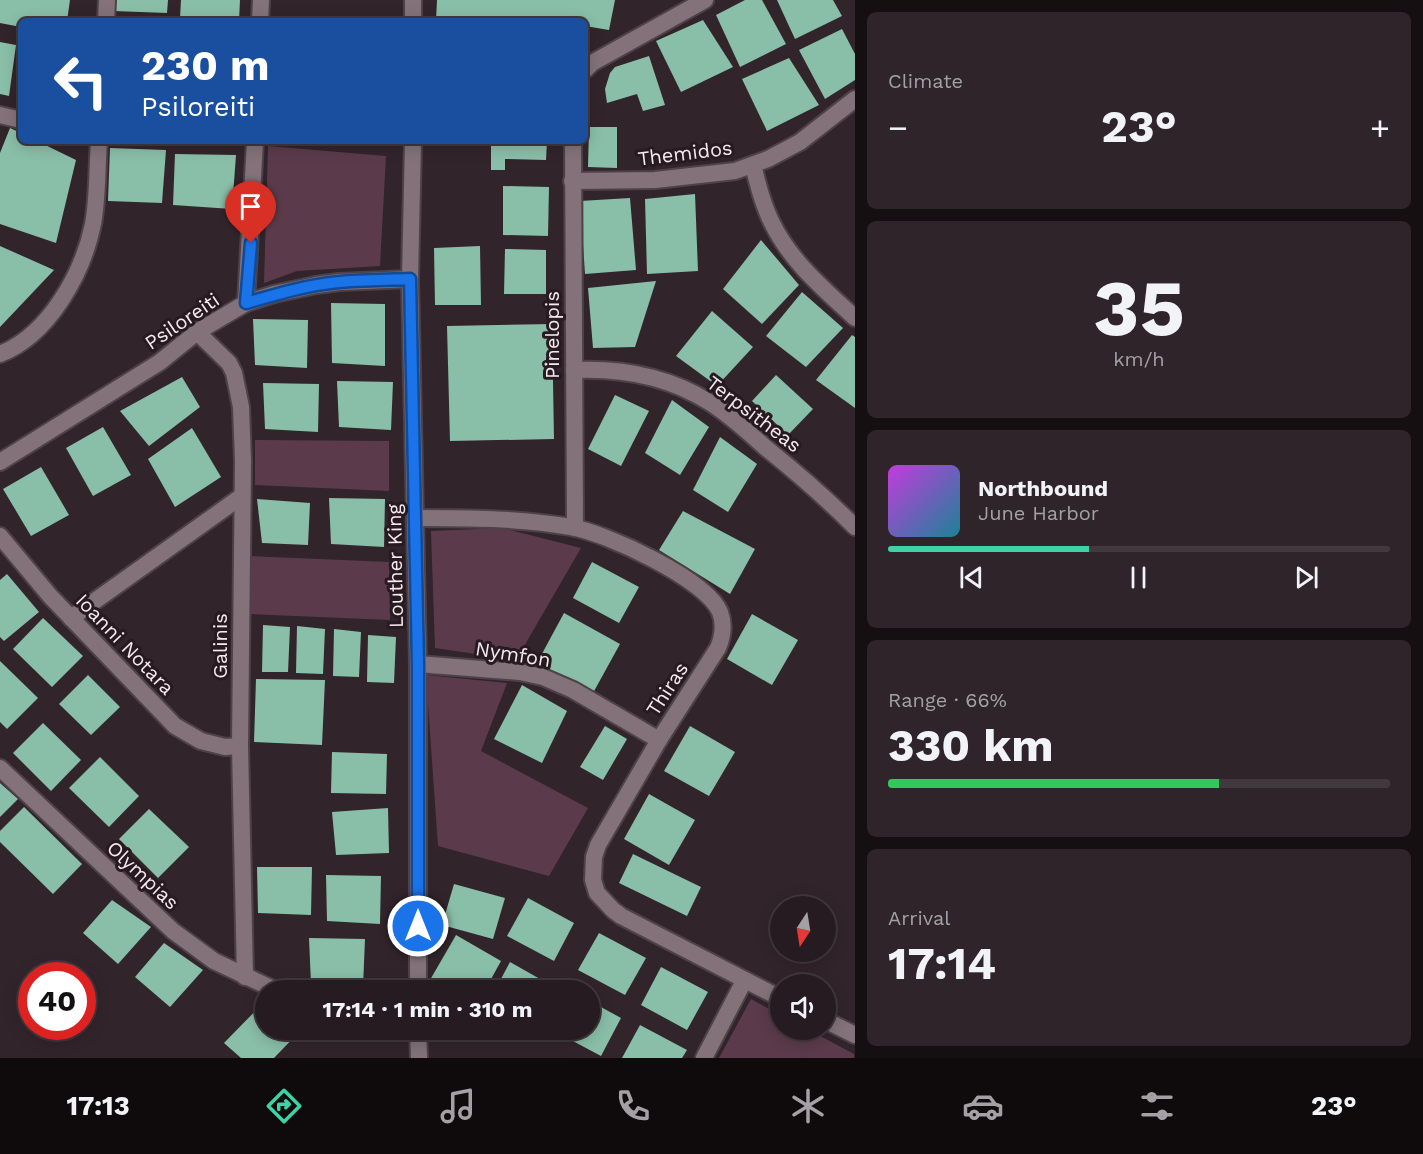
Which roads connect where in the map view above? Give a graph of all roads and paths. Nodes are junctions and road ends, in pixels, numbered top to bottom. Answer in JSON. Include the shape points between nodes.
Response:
{"nodes":[{"id":1,"x":107,"y":0,"type":"edge"},
{"id":2,"x":261,"y":0,"type":"edge"},
{"id":3,"x":413,"y":0,"type":"edge"},
{"id":4,"x":705,"y":0,"type":"edge"},
{"id":5,"x":106,"y":18,"type":"edge"},
{"id":6,"x":260,"y":18,"type":"edge"},
{"id":7,"x":413,"y":18,"type":"edge"},
{"id":8,"x":588,"y":67,"type":"edge"},
{"id":9,"x":855,"y":99,"type":"edge"},
{"id":10,"x":0,"y":115,"type":"edge"},
{"id":11,"x":18,"y":119,"type":"edge"},
{"id":12,"x":99,"y":144,"type":"edge"},
{"id":13,"x":255,"y":144,"type":"edge"},
{"id":14,"x":413,"y":144,"type":"edge"},
{"id":15,"x":573,"y":144,"type":"edge"},
{"id":16,"x":753,"y":165,"type":"junction"},
{"id":17,"x":572,"y":181,"type":"junction"},
{"id":18,"x":410,"y":279,"type":"junction"},
{"id":19,"x":246,"y":303,"type":"junction"},
{"id":20,"x":855,"y":318,"type":"edge"},
{"id":21,"x":197,"y":332,"type":"junction"},
{"id":22,"x":0,"y":354,"type":"edge"},
{"id":23,"x":574,"y":370,"type":"junction"},
{"id":24,"x":0,"y":462,"type":"edge"},
{"id":25,"x":242,"y":496,"type":"junction"},
{"id":26,"x":415,"y":518,"type":"junction"},
{"id":27,"x":855,"y":527,"type":"edge"},
{"id":28,"x":575,"y":528,"type":"junction"},
{"id":29,"x":0,"y":536,"type":"edge"},
{"id":30,"x":71,"y":618,"type":"junction"},
{"id":31,"x":418,"y":664,"type":"junction"},
{"id":32,"x":658,"y":740,"type":"junction"},
{"id":33,"x":240,"y":746,"type":"junction"},
{"id":34,"x":0,"y":768,"type":"edge"},
{"id":35,"x":245,"y":977,"type":"junction"},
{"id":36,"x":418,"y":980,"type":"edge"},
{"id":37,"x":255,"y":981,"type":"edge"},
{"id":38,"x":744,"y":981,"type":"junction"},
{"id":39,"x":770,"y":993,"type":"edge"},
{"id":40,"x":836,"y":1026,"type":"edge"},
{"id":41,"x":855,"y":1035,"type":"edge"},
{"id":42,"x":418,"y":1040,"type":"edge"},
{"id":43,"x":419,"y":1058,"type":"edge"},
{"id":44,"x":704,"y":1058,"type":"edge"}],
"edges":[{"from":1,"to":5,"type":"street"},
{"from":2,"to":6,"type":"street"},
{"from":3,"to":7,"type":"street"},
{"from":4,"to":8,"type":"street"},
{"from":9,"to":16,"type":"street","name":"Themidos","via":[[800,142]]},
{"from":10,"to":11,"type":"street"},
{"from":12,"to":22,"type":"street","via":[[95,212],[80,262],[47,318],[26,339]]},
{"from":13,"to":19,"type":"street"},
{"from":14,"to":18,"type":"street","name":"Louther King"},
{"from":15,"to":17,"type":"street","name":"Pinelopis"},
{"from":16,"to":17,"type":"street","name":"Themidos","via":[[698,176]]},
{"from":16,"to":20,"type":"street","via":[[766,207],[785,245],[804,270]]},
{"from":17,"to":23,"type":"street","name":"Pinelopis"},
{"from":18,"to":19,"type":"street","name":"Psiloreiti","via":[[316,285]]},
{"from":18,"to":26,"type":"street","name":"Louther King"},
{"from":19,"to":21,"type":"street","name":"Psiloreiti"},
{"from":21,"to":24,"type":"street","name":"Psiloreiti","via":[[160,362]]},
{"from":21,"to":25,"type":"street","name":"Galinis","via":[[234,373],[242,423]]},
{"from":23,"to":27,"type":"street","name":"Terpsitheas","via":[[633,373],[700,396],[787,465]]},
{"from":23,"to":28,"type":"street","name":"Pinelopis"},
{"from":25,"to":30,"type":"street"},
{"from":25,"to":33,"type":"street","name":"Galinis"},
{"from":26,"to":28,"type":"street","name":"Thiras","via":[[522,520]]},
{"from":26,"to":31,"type":"street","name":"Louther King"},
{"from":28,"to":32,"type":"street","name":"Thiras","via":[[615,542],[667,568],[704,592],[719,611],[723,631],[718,648]]},
{"from":29,"to":30,"type":"street","name":"Ioanni Notara"},
{"from":30,"to":33,"type":"street","name":"Ioanni Notara","via":[[175,726],[201,741]]},
{"from":31,"to":32,"type":"street","name":"Nymfon","via":[[543,676]]},
{"from":31,"to":36,"type":"street","name":"Louther King"},
{"from":32,"to":38,"type":"street","name":"Thiras","via":[[598,845],[592,869],[597,893],[621,916]]},
{"from":33,"to":35,"type":"street","name":"Galinis"},
{"from":34,"to":35,"type":"street","name":"Olympias","via":[[173,931],[214,961]]},
{"from":35,"to":37,"type":"street","name":"Olympias"},
{"from":38,"to":39,"type":"street","name":"Thiras"},
{"from":38,"to":44,"type":"street"},
{"from":40,"to":41,"type":"street"},
{"from":42,"to":43,"type":"street"}]}
